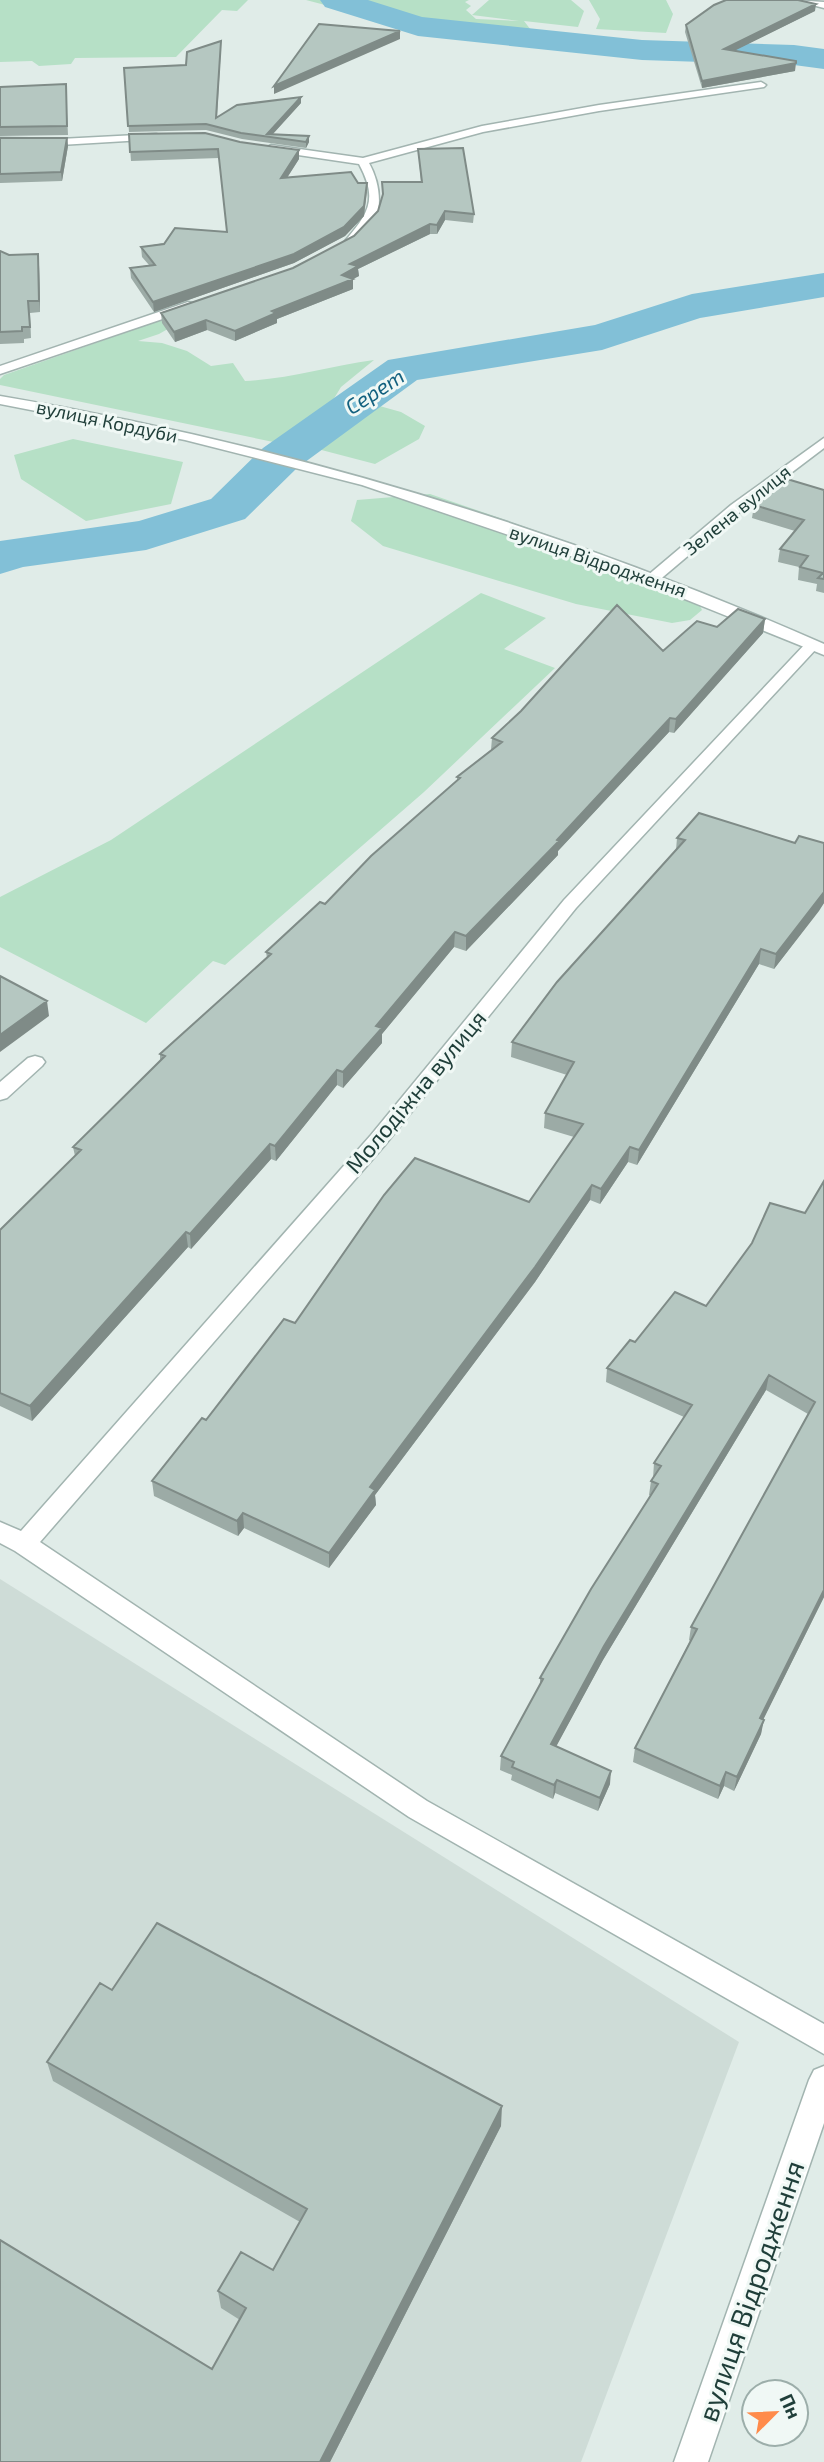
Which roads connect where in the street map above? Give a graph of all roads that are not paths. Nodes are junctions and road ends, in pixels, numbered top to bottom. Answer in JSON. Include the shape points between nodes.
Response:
{"nodes":[{"id":1,"x":797,"y":0,"type":"edge"},
{"id":2,"x":824,"y":5,"type":"edge"},
{"id":3,"x":761,"y":85,"type":"edge"},
{"id":4,"x":171,"y":137,"type":"edge"},
{"id":5,"x":0,"y":141,"type":"edge"},
{"id":6,"x":254,"y":146,"type":"edge"},
{"id":7,"x":363,"y":161,"type":"junction"},
{"id":8,"x":341,"y":246,"type":"edge"},
{"id":9,"x":197,"y":304,"type":"edge"},
{"id":10,"x":0,"y":370,"type":"edge"},
{"id":11,"x":0,"y":400,"type":"edge"},
{"id":12,"x":824,"y":442,"type":"edge"},
{"id":13,"x":367,"y":482,"type":"joint"},
{"id":14,"x":652,"y":579,"type":"junction"},
{"id":15,"x":818,"y":648,"type":"edge"},
{"id":16,"x":35,"y":1062,"type":"dead end"},
{"id":17,"x":0,"y":1093,"type":"edge"},
{"id":18,"x":0,"y":1532,"type":"edge"},
{"id":19,"x":24,"y":1544,"type":"junction"},
{"id":20,"x":824,"y":2040,"type":"edge"},
{"id":21,"x":824,"y":2080,"type":"edge"},
{"id":22,"x":691,"y":2462,"type":"edge"}],
"edges":[{"from":1,"to":2,"type":"street"},
{"from":3,"to":7,"type":"street","via":[[482,129]]},
{"from":4,"to":5,"type":"street"},
{"from":6,"to":7,"type":"street"},
{"from":7,"to":8,"type":"street","via":[[374,179],[377,200],[367,226]]},
{"from":9,"to":10,"type":"street"},
{"from":11,"to":13,"type":"street","name":"вулиця Кордуби","via":[[215,444]]},
{"from":12,"to":14,"type":"street","name":"Зелена вулиця"},
{"from":13,"to":14,"type":"street","name":"вулиця Відродження"},
{"from":14,"to":15,"type":"street","name":"вулиця Відродження","via":[[734,609]]},
{"from":15,"to":19,"type":"street","name":"Молодіжна вулиця","via":[[570,904],[378,1140]]},
{"from":16,"to":17,"type":"street"},
{"from":18,"to":19,"type":"street"},
{"from":19,"to":20,"type":"street","via":[[418,1810]]},
{"from":21,"to":22,"type":"street","name":"вулиця Відродження"}]}
